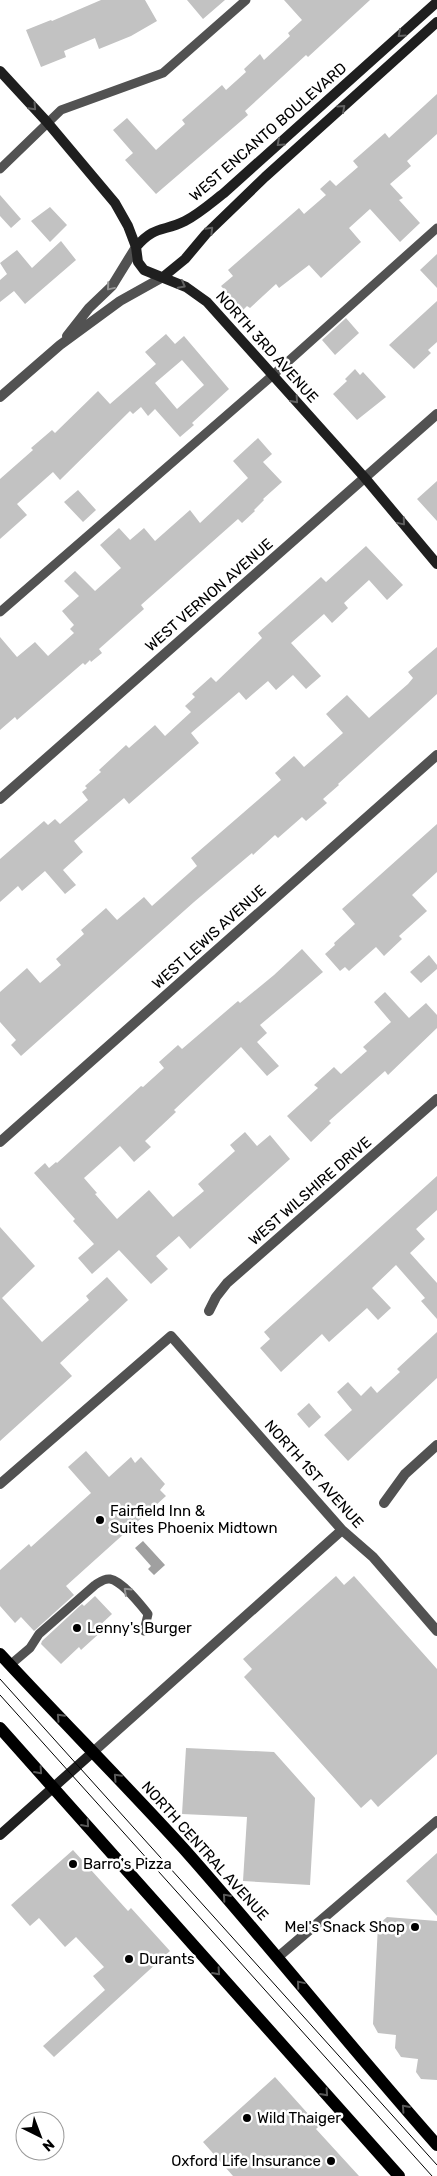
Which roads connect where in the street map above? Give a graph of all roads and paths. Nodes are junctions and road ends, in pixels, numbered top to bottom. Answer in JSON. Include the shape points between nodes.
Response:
{"nodes":[{"id":1,"x":246,"y":0,"type":"edge"},
{"id":2,"x":437,"y":2,"type":"edge"},
{"id":3,"x":437,"y":22,"type":"edge"},
{"id":4,"x":0,"y":71,"type":"edge"},
{"id":5,"x":47,"y":122,"type":"junction"},
{"id":6,"x":0,"y":169,"type":"edge"},
{"id":7,"x":437,"y":228,"type":"edge"},
{"id":8,"x":136,"y":246,"type":"junction"},
{"id":9,"x":163,"y":277,"type":"junction"},
{"id":10,"x":60,"y":345,"type":"junction"},
{"id":11,"x":273,"y":375,"type":"junction"},
{"id":12,"x":0,"y":397,"type":"edge"},
{"id":13,"x":437,"y":414,"type":"edge"},
{"id":14,"x":365,"y":478,"type":"junction"},
{"id":15,"x":437,"y":564,"type":"edge"},
{"id":16,"x":0,"y":612,"type":"edge"},
{"id":17,"x":437,"y":755,"type":"edge"},
{"id":18,"x":0,"y":799,"type":"edge"},
{"id":19,"x":437,"y":1099,"type":"edge"},
{"id":20,"x":0,"y":1142,"type":"edge"},
{"id":21,"x":209,"y":1311,"type":"dead end"},
{"id":22,"x":437,"y":1445,"type":"edge"},
{"id":23,"x":0,"y":1484,"type":"edge"},
{"id":24,"x":384,"y":1503,"type":"dead end"},
{"id":25,"x":342,"y":1530,"type":"junction"},
{"id":26,"x":144,"y":1631,"type":"dead end"},
{"id":27,"x":437,"y":1631,"type":"edge"},
{"id":28,"x":0,"y":1654,"type":"edge"},
{"id":29,"x":10,"y":1665,"type":"junction"},
{"id":30,"x":0,"y":1728,"type":"edge"},
{"id":31,"x":93,"y":1752,"type":"junction"},
{"id":32,"x":54,"y":1788,"type":"junction"},
{"id":33,"x":437,"y":1821,"type":"edge"},
{"id":34,"x":0,"y":1836,"type":"edge"},
{"id":35,"x":278,"y":1957,"type":"junction"},
{"id":36,"x":437,"y":2144,"type":"edge"},
{"id":37,"x":399,"y":2176,"type":"edge"}],
"edges":[{"from":1,"to":5,"type":"lane","via":[[163,73],[61,110]]},
{"from":2,"to":8,"type":"street","name":"WEST ENCANTO BOULEVARD","one_way":true,"via":[[224,193],[184,221],[153,231]]},
{"from":9,"to":3,"type":"street","name":"WEST ENCANTO BOULEVARD","one_way":true,"via":[[185,259],[265,177]]},
{"from":4,"to":5,"type":"street","name":"NORTH 3RD AVENUE","one_way":true},
{"from":5,"to":6,"type":"lane"},
{"from":5,"to":8,"type":"street","name":"NORTH 3RD AVENUE","via":[[116,203]]},
{"from":7,"to":11,"type":"lane"},
{"from":8,"to":9,"type":"street","name":"NORTH 3RD AVENUE","via":[[138,262],[144,270]]},
{"from":8,"to":10,"type":"street","name":"WEST ENCANTO BOULEVARD","one_way":true,"via":[[112,286],[89,308]]},
{"from":9,"to":10,"type":"street","name":"WEST ENCANTO BOULEVARD","via":[[120,301]]},
{"from":9,"to":11,"type":"street","name":"NORTH 3RD AVENUE","one_way":true,"via":[[186,286],[207,302]]},
{"from":10,"to":12,"type":"street","name":"WEST ENCANTO BOULEVARD"},
{"from":11,"to":14,"type":"street","name":"NORTH 3RD AVENUE","one_way":true},
{"from":11,"to":16,"type":"lane"},
{"from":13,"to":14,"type":"street","name":"WEST VERNON AVENUE"},
{"from":14,"to":15,"type":"street","name":"NORTH 3RD AVENUE","one_way":true},
{"from":14,"to":18,"type":"street","name":"WEST VERNON AVENUE"},
{"from":17,"to":20,"type":"street","name":"WEST LEWIS AVENUE"},
{"from":19,"to":21,"type":"street","name":"WEST WILSHIRE DRIVE","via":[[227,1284]]},
{"from":22,"to":24,"type":"street","via":[[405,1474]]},
{"from":23,"to":25,"type":"street","name":"NORTH 1ST AVENUE","via":[[172,1336]]},
{"from":25,"to":27,"type":"street","name":"NORTH 1ST AVENUE","via":[[373,1557]]},
{"from":25,"to":31,"type":"street"},
{"from":26,"to":29,"type":"lane","one_way":true,"via":[[148,1614],[123,1587],[111,1579],[104,1579],[45,1628],[30,1648]]},
{"from":28,"to":29,"type":"main road","name":"NORTH CENTRAL AVENUE"},
{"from":31,"to":29,"type":"main road","name":"NORTH CENTRAL AVENUE","one_way":true},
{"from":30,"to":32,"type":"main road","one_way":true},
{"from":31,"to":32,"type":"street"},
{"from":35,"to":31,"type":"main road","name":"NORTH CENTRAL AVENUE","one_way":true},
{"from":32,"to":34,"type":"street"},
{"from":32,"to":37,"type":"main road","one_way":true},
{"from":33,"to":35,"type":"street"},
{"from":36,"to":35,"type":"main road","name":"NORTH CENTRAL AVENUE","one_way":true,"via":[[384,2086]]}]}
